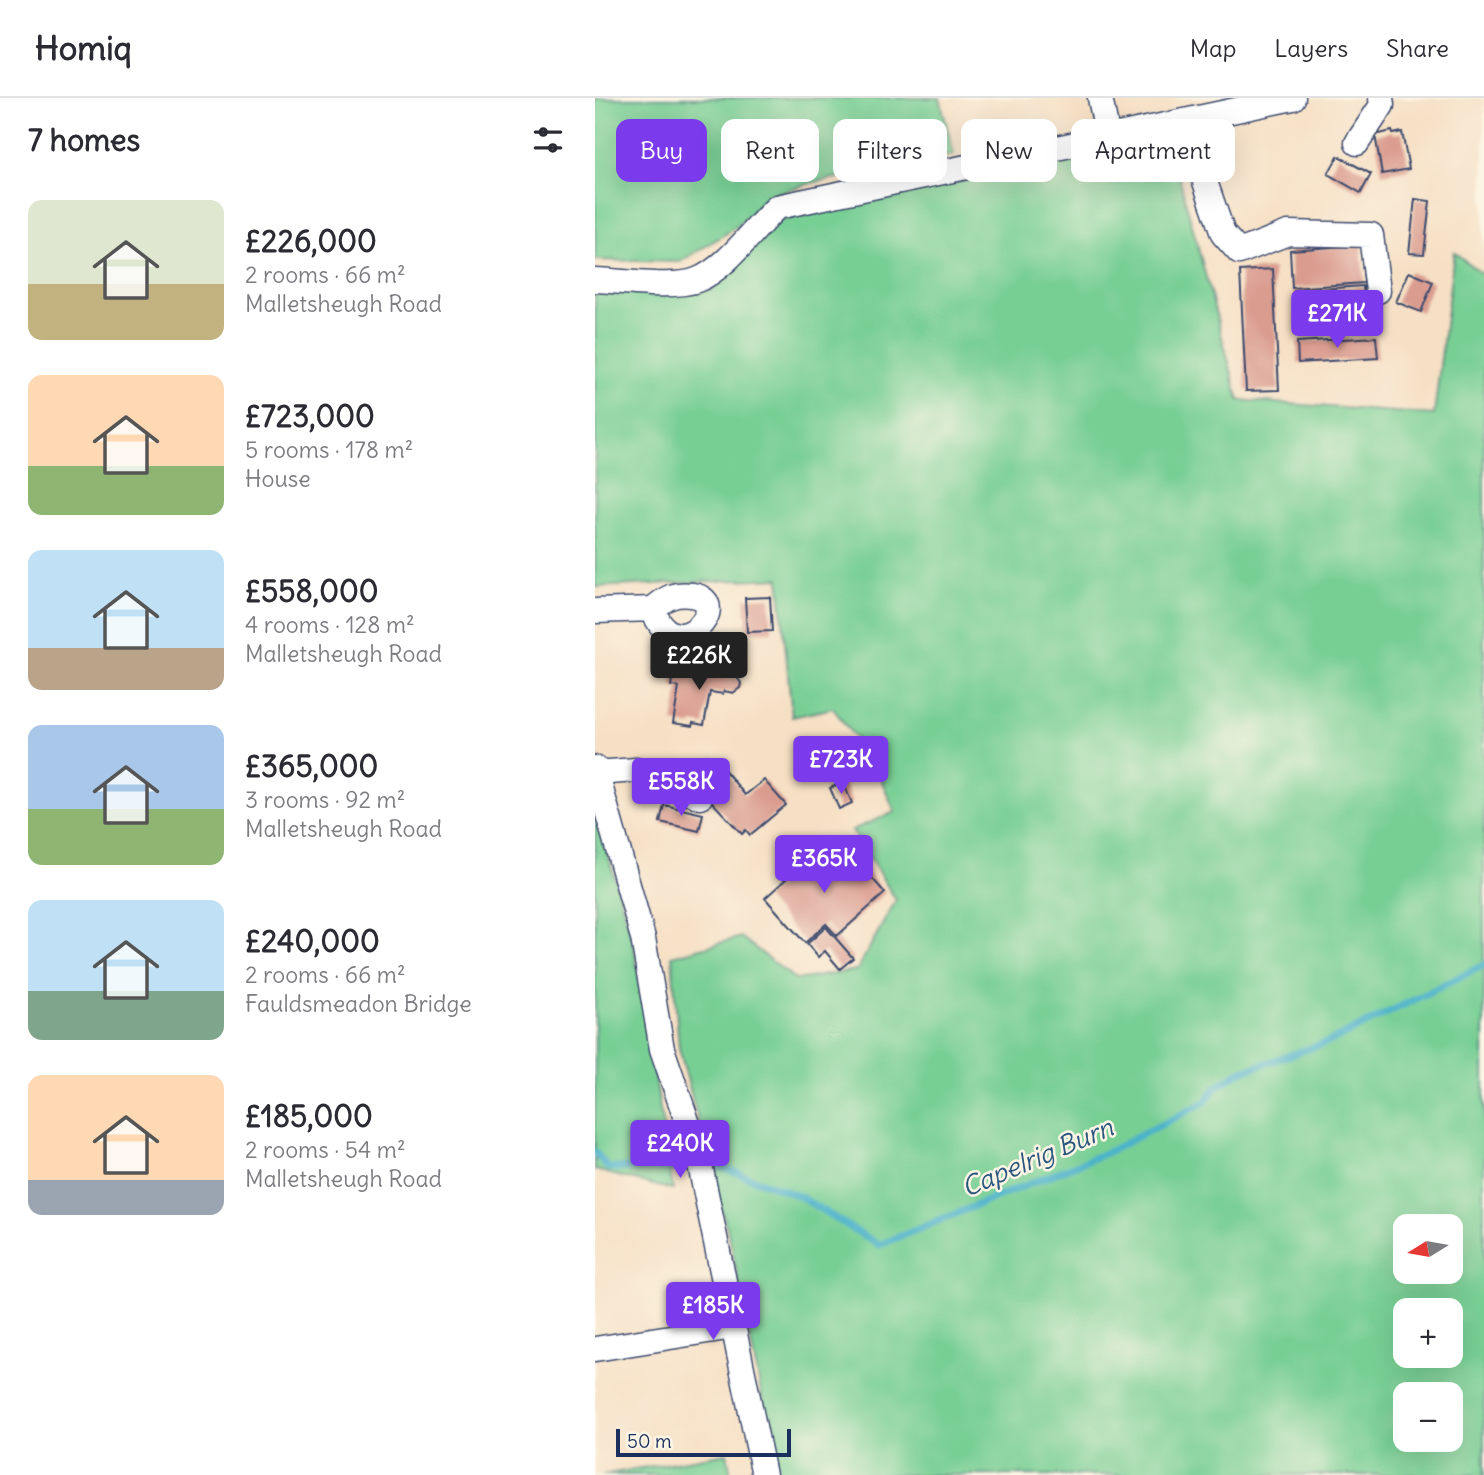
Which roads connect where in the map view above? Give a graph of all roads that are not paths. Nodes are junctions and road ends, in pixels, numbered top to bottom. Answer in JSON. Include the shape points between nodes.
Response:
{"nodes":[{"id":1,"x":1100,"y":98,"type":"edge"},
{"id":2,"x":1293,"y":98,"type":"edge"},
{"id":3,"x":1381,"y":98,"type":"edge"},
{"id":4,"x":1104,"y":119,"type":"edge"},
{"id":5,"x":1197,"y":119,"type":"edge"},
{"id":6,"x":1357,"y":143,"type":"dead end"},
{"id":7,"x":1071,"y":146,"type":"edge"},
{"id":8,"x":1205,"y":182,"type":"edge"},
{"id":9,"x":595,"y":280,"type":"edge"},
{"id":10,"x":1378,"y":291,"type":"dead end"},
{"id":11,"x":653,"y":610,"type":"dead end"},
{"id":12,"x":595,"y":611,"type":"edge"},
{"id":13,"x":596,"y":771,"type":"edge"},
{"id":14,"x":700,"y":797,"type":"dead end"},
{"id":15,"x":733,"y":1326,"type":"junction"},
{"id":16,"x":595,"y":1349,"type":"edge"},
{"id":17,"x":764,"y":1475,"type":"edge"}],
"edges":[{"from":1,"to":4,"type":"street"},
{"from":2,"to":5,"type":"street"},
{"from":3,"to":6,"type":"street","via":[[1382,105]]},
{"from":7,"to":9,"type":"street","via":[[777,208],[730,257],[699,280],[680,284]]},
{"from":8,"to":10,"type":"street","via":[[1223,234],[1239,252],[1288,233],[1371,235]]},
{"from":11,"to":12,"type":"street"},
{"from":13,"to":14,"type":"street","via":[[636,770]]},
{"from":13,"to":15,"type":"street","via":[[643,938],[662,1049],[697,1150]]},
{"from":15,"to":16,"type":"street"},
{"from":15,"to":17,"type":"street"}]}
